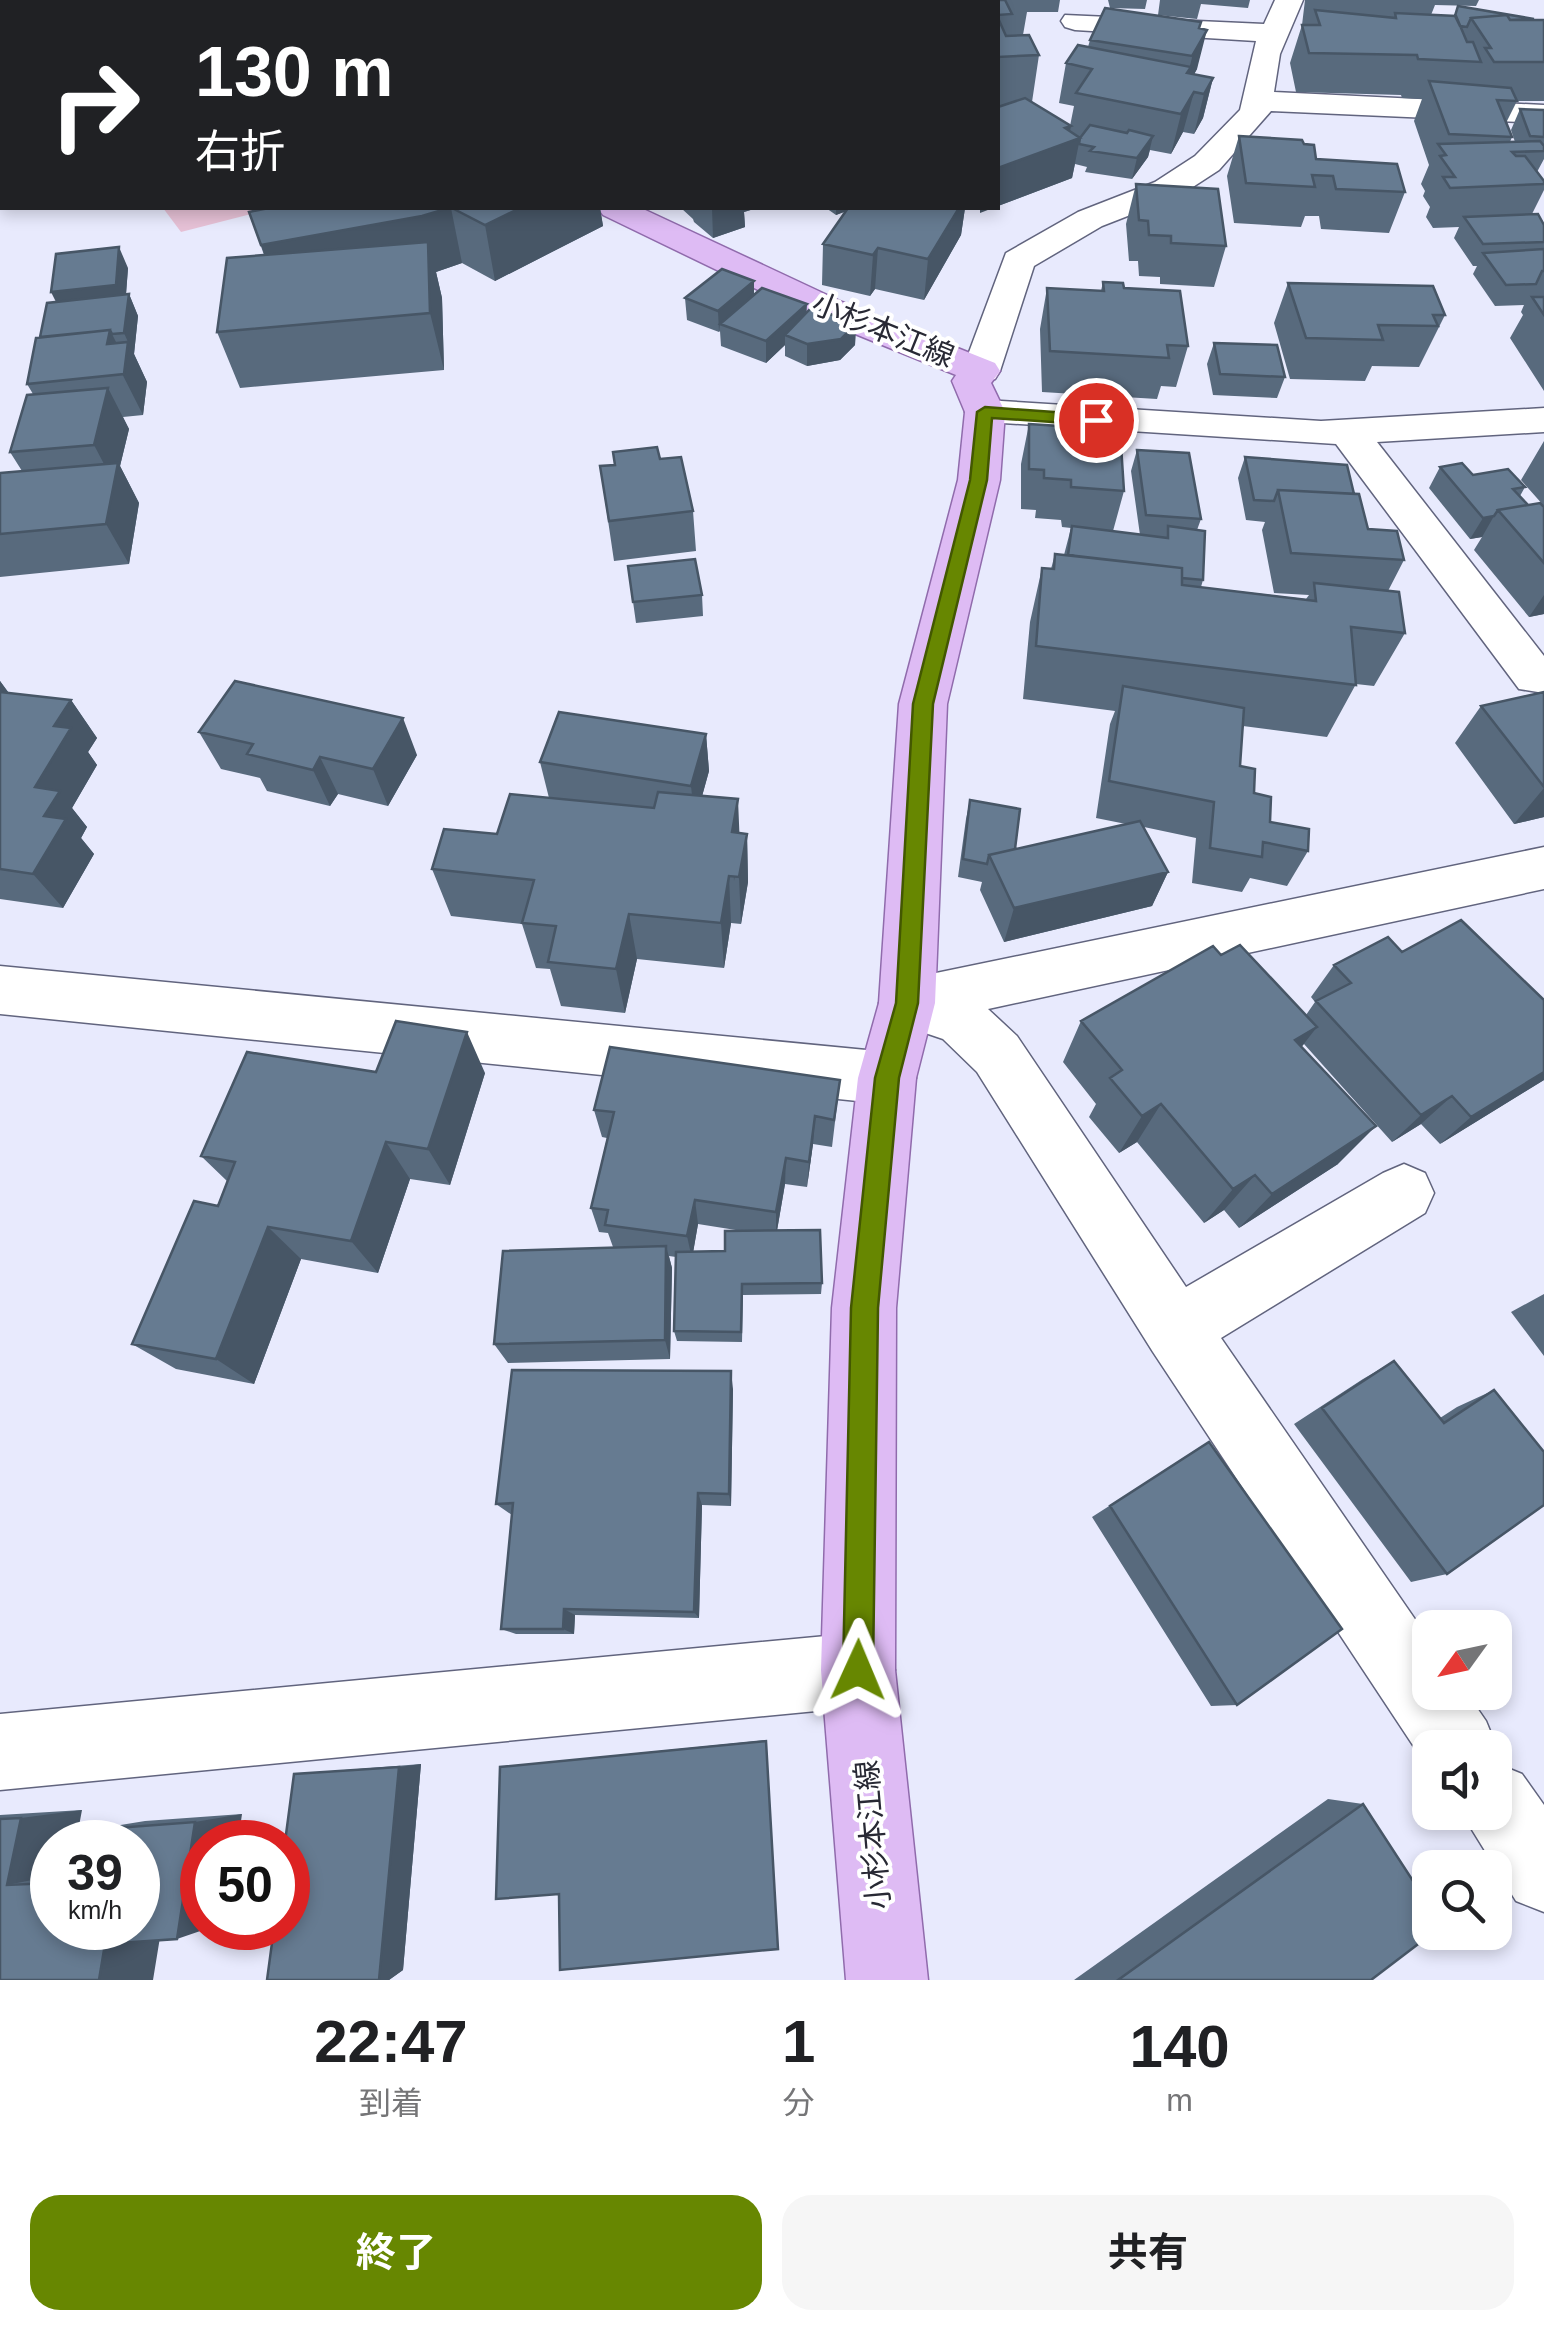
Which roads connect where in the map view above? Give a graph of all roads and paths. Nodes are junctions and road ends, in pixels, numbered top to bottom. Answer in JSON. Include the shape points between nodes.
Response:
{"nodes":[{"id":1,"x":1288,"y":0,"type":"edge"},
{"id":2,"x":1076,"y":21,"type":"dead end"},
{"id":3,"x":1274,"y":33,"type":"junction"},
{"id":4,"x":1257,"y":101,"type":"junction"},
{"id":5,"x":1544,"y":114,"type":"edge"},
{"id":6,"x":619,"y":210,"type":"edge"},
{"id":7,"x":983,"y":391,"type":"junction"},
{"id":8,"x":1544,"y":420,"type":"edge"},
{"id":9,"x":1346,"y":432,"type":"junction"},
{"id":10,"x":1544,"y":676,"type":"edge"},
{"id":11,"x":1544,"y":868,"type":"edge"},
{"id":12,"x":0,"y":990,"type":"edge"},
{"id":13,"x":907,"y":1003,"type":"junction"},
{"id":14,"x":887,"y":1078,"type":"junction"},
{"id":15,"x":1404,"y":1193,"type":"dead end"},
{"id":16,"x":1176,"y":1329,"type":"junction"},
{"id":17,"x":858,"y":1670,"type":"junction"},
{"id":18,"x":1447,"y":1730,"type":"edge"},
{"id":19,"x":0,"y":1752,"type":"edge"},
{"id":20,"x":1512,"y":1826,"type":"edge"},
{"id":21,"x":1544,"y":1873,"type":"edge"},
{"id":22,"x":887,"y":1980,"type":"edge"}],
"edges":[{"from":1,"to":3,"type":"street"},
{"from":2,"to":3,"type":"street"},
{"from":3,"to":4,"type":"street"},
{"from":4,"to":5,"type":"street"},
{"from":4,"to":7,"type":"street","via":[[1255,112],[1207,163],[1018,260]]},
{"from":6,"to":7,"type":"main road","name":"小杉本江線"},
{"from":7,"to":9,"type":"street"},
{"from":7,"to":13,"type":"main road","name":"小杉本江線","via":[[979,480],[923,704]]},
{"from":8,"to":9,"type":"street"},
{"from":9,"to":10,"type":"street","via":[[1535,677]]},
{"from":11,"to":13,"type":"street"},
{"from":12,"to":14,"type":"street"},
{"from":13,"to":14,"type":"main road","name":"小杉本江線"},
{"from":13,"to":16,"type":"street","via":[[962,1021],[998,1054]]},
{"from":14,"to":17,"type":"main road","name":"小杉本江線","via":[[864,1308]]},
{"from":15,"to":16,"type":"street"},
{"from":16,"to":18,"type":"street"},
{"from":17,"to":19,"type":"street"},
{"from":17,"to":22,"type":"main road","name":"小杉本江線"},
{"from":20,"to":21,"type":"street"}]}
